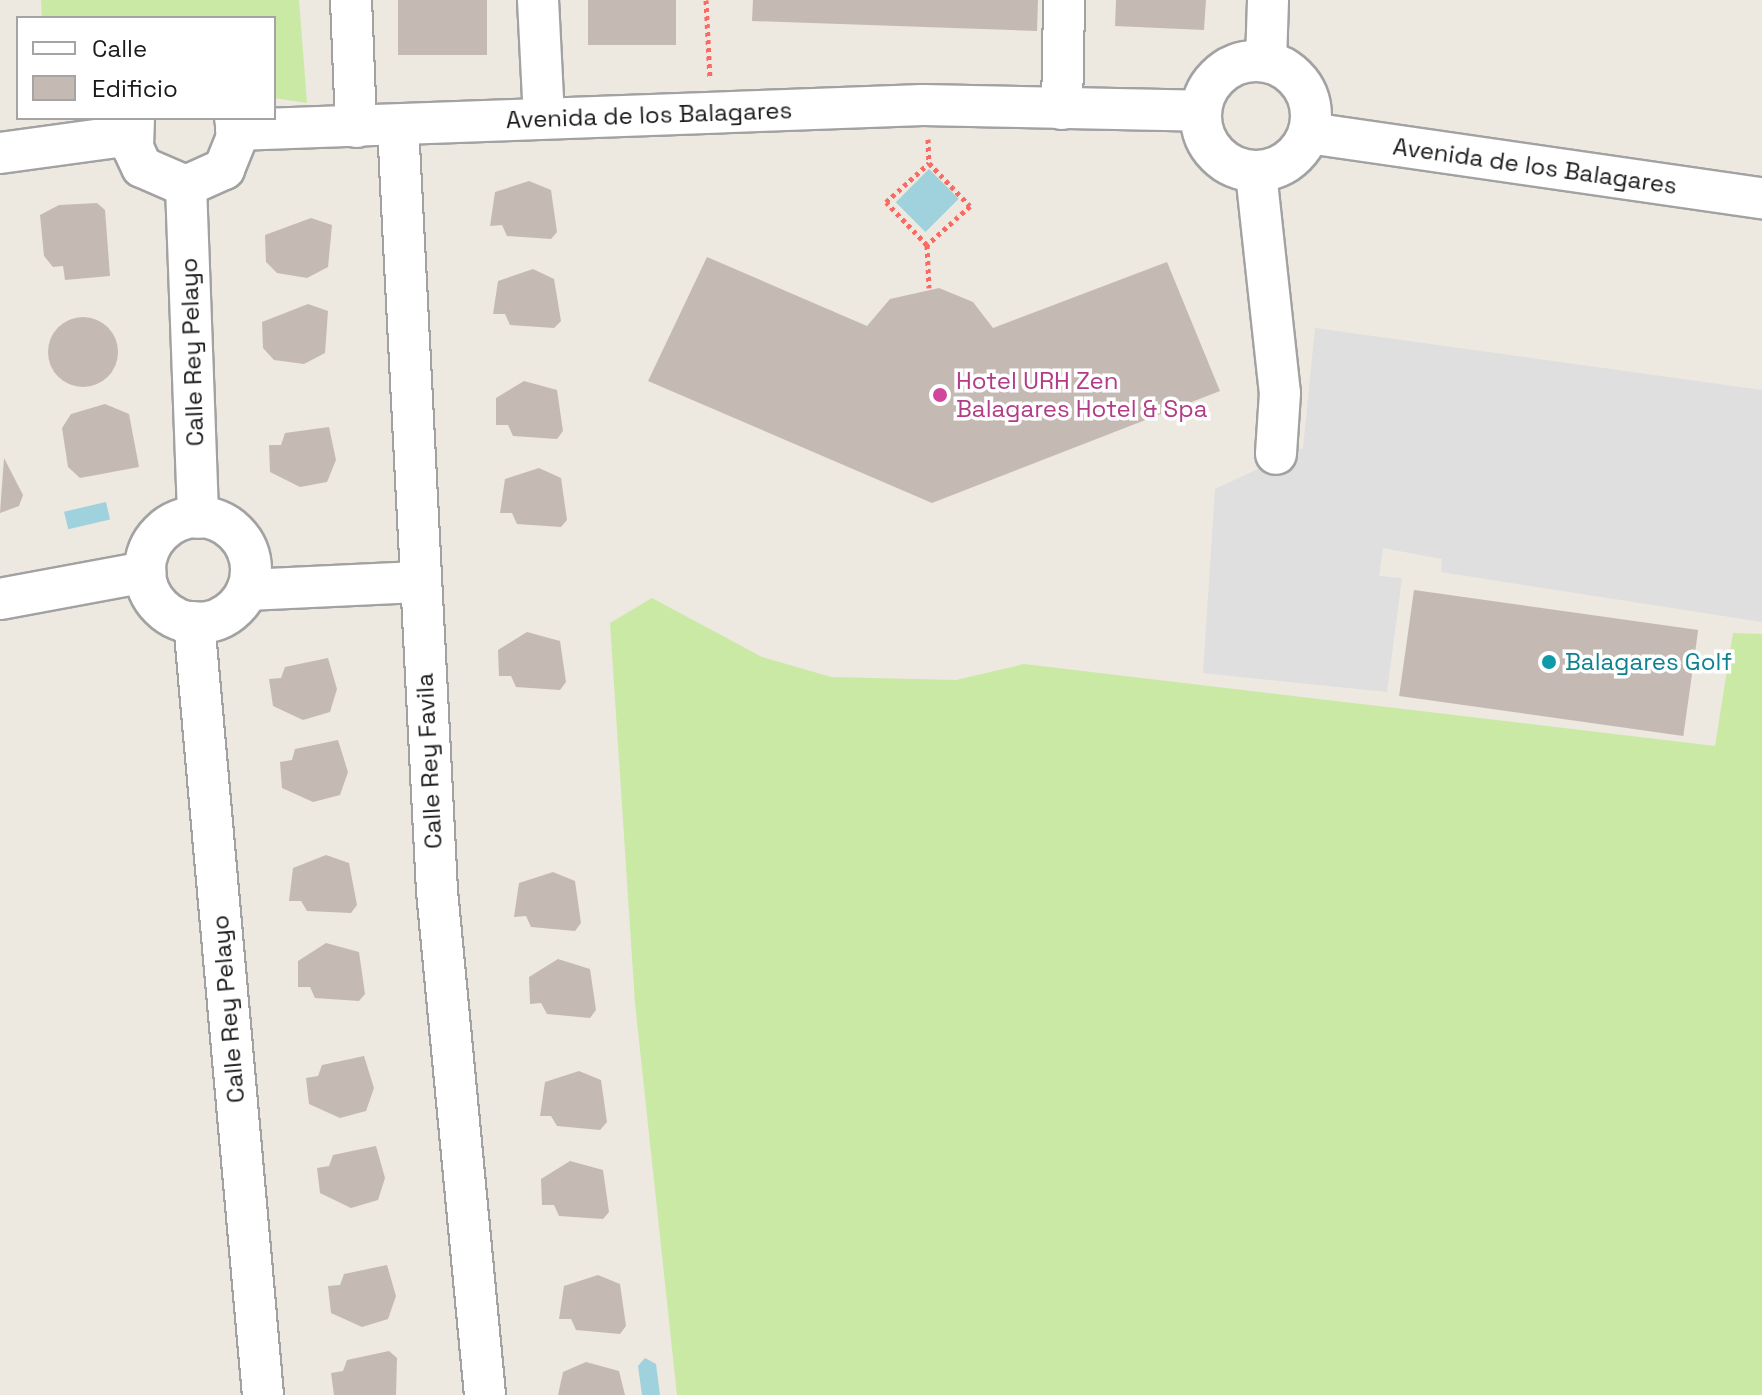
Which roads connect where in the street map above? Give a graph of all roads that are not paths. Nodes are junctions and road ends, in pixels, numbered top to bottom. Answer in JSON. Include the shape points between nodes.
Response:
{"nodes":[{"id":1,"x":351,"y":0,"type":"edge"},
{"id":2,"x":538,"y":0,"type":"edge"},
{"id":3,"x":1064,"y":0,"type":"edge"},
{"id":4,"x":1268,"y":0,"type":"edge"},
{"id":5,"x":1266,"y":61,"type":"junction"},
{"id":6,"x":1062,"y":109,"type":"junction"},
{"id":7,"x":1201,"y":111,"type":"junction"},
{"id":8,"x":544,"y":118,"type":"junction"},
{"id":9,"x":235,"y":124,"type":"edge"},
{"id":10,"x":133,"y":126,"type":"edge"},
{"id":11,"x":398,"y":126,"type":"junction"},
{"id":12,"x":356,"y":127,"type":"junction"},
{"id":13,"x":1309,"y":133,"type":"junction"},
{"id":14,"x":0,"y":145,"type":"edge"},
{"id":15,"x":1256,"y":173,"type":"junction"},
{"id":16,"x":186,"y":186,"type":"junction"},
{"id":17,"x":1762,"y":198,"type":"edge"},
{"id":18,"x":1276,"y":454,"type":"dead end"},
{"id":19,"x":198,"y":518,"type":"junction"},
{"id":20,"x":146,"y":572,"type":"junction"},
{"id":21,"x":418,"y":582,"type":"junction"},
{"id":22,"x":247,"y":590,"type":"junction"},
{"id":23,"x":0,"y":599,"type":"edge"},
{"id":24,"x":194,"y":622,"type":"junction"},
{"id":25,"x":263,"y":1395,"type":"edge"},
{"id":26,"x":485,"y":1395,"type":"edge"}],
"edges":[{"from":1,"to":12,"type":"street"},
{"from":2,"to":8,"type":"street"},
{"from":3,"to":6,"type":"street"},
{"from":4,"to":5,"type":"street"},
{"from":5,"to":7,"type":"street","via":[[1222,71]]},
{"from":5,"to":13,"type":"street","via":[[1294,74],[1310,99]]},
{"from":6,"to":7,"type":"street","name":"Avenida de los Balagares"},
{"from":6,"to":8,"type":"street","name":"Avenida de los Balagares","via":[[713,111]]},
{"from":7,"to":15,"type":"street","via":[[1213,150]]},
{"from":8,"to":11,"type":"street","name":"Avenida de los Balagares"},
{"from":9,"to":12,"type":"street","name":"Avenida de los Balagares"},
{"from":9,"to":16,"type":"street","via":[[224,169]]},
{"from":10,"to":14,"type":"street"},
{"from":10,"to":16,"type":"street","via":[[142,167]]},
{"from":11,"to":12,"type":"street","name":"Avenida de los Balagares"},
{"from":11,"to":21,"type":"street","name":"Calle Rey Favila"},
{"from":13,"to":15,"type":"street","via":[[1284,164]]},
{"from":13,"to":17,"type":"street","name":"Avenida de los Balagares"},
{"from":15,"to":18,"type":"street","via":[[1280,393]]},
{"from":16,"to":19,"type":"street","name":"Calle Rey Pelayo"},
{"from":19,"to":20,"type":"street","via":[[166,528],[151,544]]},
{"from":19,"to":22,"type":"street","via":[[233,530],[249,555]]},
{"from":20,"to":23,"type":"street"},
{"from":20,"to":24,"type":"street","via":[[157,603]]},
{"from":21,"to":22,"type":"street"},
{"from":21,"to":26,"type":"street","name":"Calle Rey Favila","via":[[437,891]]},
{"from":22,"to":24,"type":"street","via":[[224,617]]},
{"from":24,"to":25,"type":"street","name":"Calle Rey Pelayo"}]}
